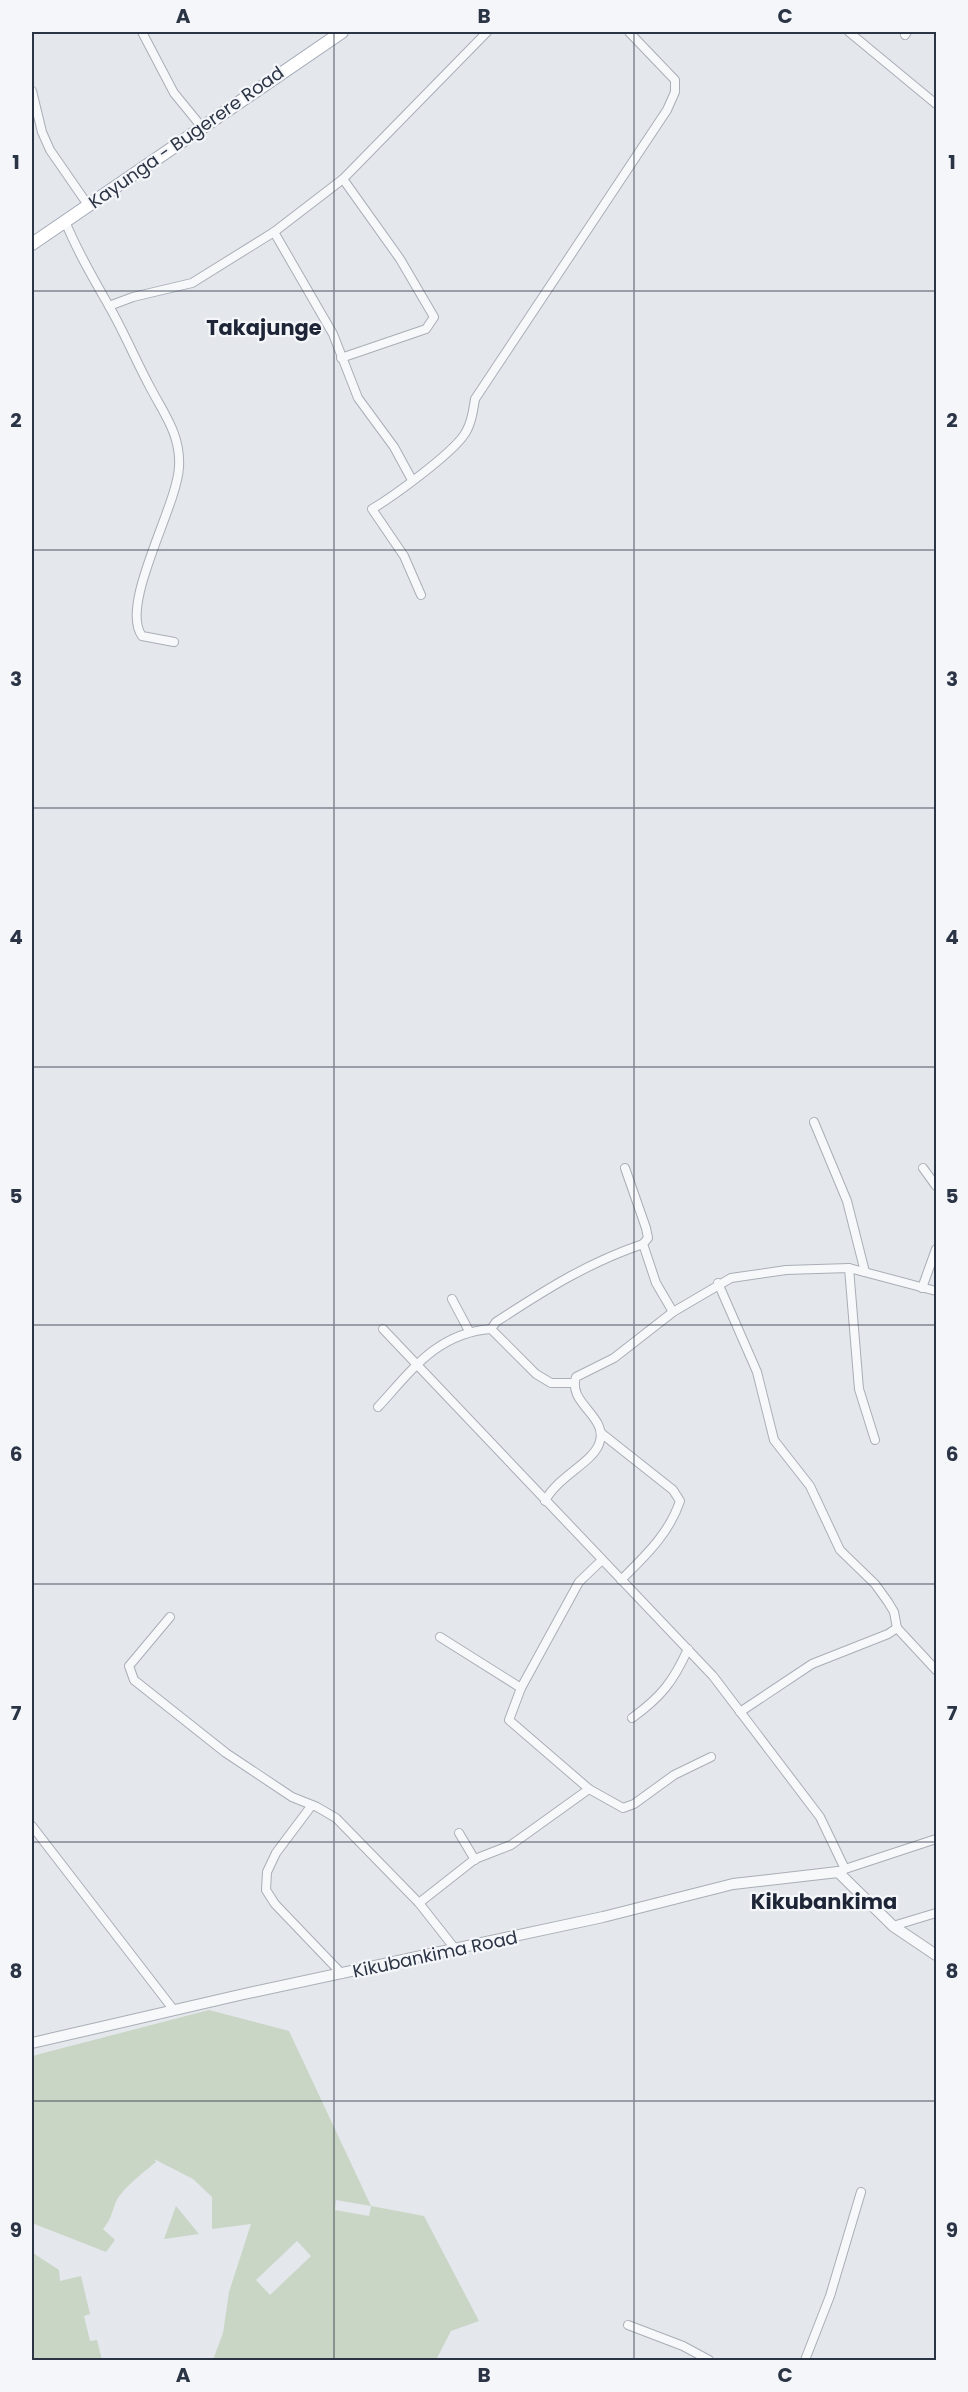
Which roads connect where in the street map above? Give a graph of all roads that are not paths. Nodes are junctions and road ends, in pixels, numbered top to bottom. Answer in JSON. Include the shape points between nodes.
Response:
{"nodes":[{"id":1,"x":142,"y":32,"type":"edge"},
{"id":2,"x":342,"y":32,"type":"edge"},
{"id":3,"x":487,"y":32,"type":"edge"},
{"id":4,"x":629,"y":32,"type":"edge"},
{"id":5,"x":849,"y":32,"type":"edge"},
{"id":6,"x":32,"y":91,"type":"edge"},
{"id":7,"x":936,"y":104,"type":"edge"},
{"id":8,"x":201,"y":126,"type":"junction"},
{"id":9,"x":343,"y":179,"type":"junction"},
{"id":10,"x":88,"y":205,"type":"junction"},
{"id":11,"x":65,"y":221,"type":"junction"},
{"id":12,"x":274,"y":232,"type":"junction"},
{"id":13,"x":32,"y":244,"type":"edge"},
{"id":14,"x":110,"y":306,"type":"junction"},
{"id":15,"x":341,"y":358,"type":"junction"},
{"id":16,"x":412,"y":480,"type":"junction"},
{"id":17,"x":421,"y":595,"type":"dead end"},
{"id":18,"x":174,"y":642,"type":"dead end"},
{"id":19,"x":814,"y":1122,"type":"dead end"},
{"id":20,"x":625,"y":1168,"type":"dead end"},
{"id":21,"x":923,"y":1168,"type":"dead end"},
{"id":22,"x":936,"y":1186,"type":"edge"},
{"id":23,"x":643,"y":1244,"type":"junction"},
{"id":24,"x":936,"y":1249,"type":"edge"},
{"id":25,"x":849,"y":1268,"type":"junction"},
{"id":26,"x":865,"y":1272,"type":"junction"},
{"id":27,"x":718,"y":1283,"type":"junction"},
{"id":28,"x":922,"y":1288,"type":"junction"},
{"id":29,"x":936,"y":1291,"type":"edge"},
{"id":30,"x":452,"y":1299,"type":"dead end"},
{"id":31,"x":673,"y":1312,"type":"junction"},
{"id":32,"x":383,"y":1329,"type":"dead end"},
{"id":33,"x":491,"y":1329,"type":"junction"},
{"id":34,"x":469,"y":1331,"type":"junction"},
{"id":35,"x":416,"y":1367,"type":"junction"},
{"id":36,"x":574,"y":1383,"type":"junction"},
{"id":37,"x":378,"y":1407,"type":"dead end"},
{"id":38,"x":601,"y":1433,"type":"junction"},
{"id":39,"x":875,"y":1440,"type":"dead end"},
{"id":40,"x":545,"y":1501,"type":"junction"},
{"id":41,"x":602,"y":1560,"type":"junction"},
{"id":42,"x":621,"y":1580,"type":"junction"},
{"id":43,"x":170,"y":1617,"type":"dead end"},
{"id":44,"x":897,"y":1628,"type":"junction"},
{"id":45,"x":440,"y":1637,"type":"dead end"},
{"id":46,"x":688,"y":1649,"type":"junction"},
{"id":47,"x":936,"y":1670,"type":"edge"},
{"id":48,"x":521,"y":1688,"type":"junction"},
{"id":49,"x":740,"y":1712,"type":"junction"},
{"id":50,"x":632,"y":1718,"type":"dead end"},
{"id":51,"x":711,"y":1757,"type":"dead end"},
{"id":52,"x":589,"y":1790,"type":"junction"},
{"id":53,"x":312,"y":1805,"type":"junction"},
{"id":54,"x":32,"y":1826,"type":"edge"},
{"id":55,"x":459,"y":1833,"type":"dead end"},
{"id":56,"x":936,"y":1839,"type":"edge"},
{"id":57,"x":475,"y":1860,"type":"junction"},
{"id":58,"x":842,"y":1870,"type":"junction"},
{"id":59,"x":419,"y":1903,"type":"junction"},
{"id":60,"x":936,"y":1912,"type":"edge"},
{"id":61,"x":893,"y":1926,"type":"junction"},
{"id":62,"x":456,"y":1950,"type":"junction"},
{"id":63,"x":936,"y":1955,"type":"edge"},
{"id":64,"x":342,"y":1974,"type":"junction"},
{"id":65,"x":173,"y":2009,"type":"junction"},
{"id":66,"x":32,"y":2043,"type":"edge"},
{"id":67,"x":861,"y":2192,"type":"dead end"},
{"id":68,"x":628,"y":2325,"type":"dead end"},
{"id":69,"x":709,"y":2361,"type":"edge"},
{"id":70,"x":805,"y":2361,"type":"edge"}],
"edges":[{"from":1,"to":8,"type":"street","via":[[174,93]]},
{"from":2,"to":8,"type":"main road","name":"Kayunga - Bugerere Road"},
{"from":3,"to":9,"type":"street"},
{"from":4,"to":16,"type":"street","via":[[675,80],[670,103],[475,399],[465,435]]},
{"from":5,"to":7,"type":"street"},
{"from":6,"to":10,"type":"street","via":[[50,150]]},
{"from":8,"to":10,"type":"main road","name":"Kayunga - Bugerere Road"},
{"from":9,"to":12,"type":"street"},
{"from":9,"to":15,"type":"street","via":[[400,259],[434,317],[426,329]]},
{"from":10,"to":11,"type":"main road","name":"Kayunga - Bugerere Road"},
{"from":11,"to":13,"type":"main road","name":"Kayunga - Bugerere Road"},
{"from":11,"to":14,"type":"street","via":[[77,252]]},
{"from":12,"to":14,"type":"street","via":[[192,283]]},
{"from":12,"to":15,"type":"street","via":[[327,322]]},
{"from":14,"to":18,"type":"street","via":[[172,425],[177,442],[180,467],[176,484],[135,612],[137,630],[142,636]]},
{"from":15,"to":16,"type":"street","via":[[358,398],[394,447]]},
{"from":16,"to":17,"type":"street","via":[[372,509],[404,556]]},
{"from":19,"to":26,"type":"street","via":[[847,1201]]},
{"from":20,"to":23,"type":"street","via":[[646,1228],[648,1238]]},
{"from":21,"to":22,"type":"street"},
{"from":23,"to":31,"type":"street","via":[[656,1283]]},
{"from":23,"to":33,"type":"street","via":[[566,1277]]},
{"from":24,"to":28,"type":"street"},
{"from":25,"to":26,"type":"street"},
{"from":25,"to":27,"type":"street","via":[[748,1274]]},
{"from":25,"to":39,"type":"street","via":[[859,1389]]},
{"from":26,"to":28,"type":"street"},
{"from":27,"to":31,"type":"street"},
{"from":27,"to":44,"type":"street","via":[[757,1372],[774,1440],[810,1486],[840,1550],[888,1602]]},
{"from":28,"to":29,"type":"street"},
{"from":30,"to":34,"type":"street"},
{"from":31,"to":36,"type":"street","via":[[614,1358],[576,1377]]},
{"from":32,"to":35,"type":"street"},
{"from":33,"to":34,"type":"street"},
{"from":33,"to":36,"type":"street","via":[[536,1374],[550,1383]]},
{"from":34,"to":35,"type":"street","via":[[432,1349]]},
{"from":35,"to":37,"type":"street"},
{"from":35,"to":40,"type":"street"},
{"from":36,"to":38,"type":"street","via":[[580,1401]]},
{"from":38,"to":40,"type":"street","via":[[594,1451],[555,1484]]},
{"from":38,"to":42,"type":"street","via":[[673,1490],[680,1501],[674,1519],[658,1542]]},
{"from":40,"to":41,"type":"street"},
{"from":41,"to":42,"type":"street"},
{"from":41,"to":48,"type":"street","via":[[579,1582]]},
{"from":42,"to":46,"type":"street"},
{"from":43,"to":53,"type":"street","via":[[129,1666],[134,1680],[226,1753],[292,1797]]},
{"from":44,"to":47,"type":"street"},
{"from":44,"to":49,"type":"street","via":[[812,1664]]},
{"from":45,"to":48,"type":"street"},
{"from":46,"to":49,"type":"street"},
{"from":46,"to":50,"type":"street","via":[[675,1678],[655,1701]]},
{"from":48,"to":52,"type":"street","via":[[509,1720]]},
{"from":49,"to":58,"type":"street","via":[[820,1817]]},
{"from":51,"to":52,"type":"street","via":[[623,1808]]},
{"from":52,"to":57,"type":"street","via":[[511,1845]]},
{"from":53,"to":59,"type":"street","via":[[336,1818]]},
{"from":53,"to":64,"type":"street","via":[[276,1853],[267,1872],[266,1890]]},
{"from":54,"to":65,"type":"street"},
{"from":55,"to":57,"type":"street"},
{"from":56,"to":58,"type":"street"},
{"from":57,"to":59,"type":"street"},
{"from":58,"to":61,"type":"street"},
{"from":58,"to":62,"type":"street","name":"Kikubankima Road","via":[[734,1884]]},
{"from":59,"to":62,"type":"street"},
{"from":60,"to":61,"type":"street"},
{"from":61,"to":63,"type":"street"},
{"from":62,"to":64,"type":"street","name":"Kikubankima Road"},
{"from":64,"to":65,"type":"street","name":"Kikubankima Road"},
{"from":65,"to":66,"type":"street","name":"Kikubankima Road"},
{"from":67,"to":70,"type":"street","via":[[830,2296]]},
{"from":68,"to":69,"type":"street","via":[[683,2346]]}]}
